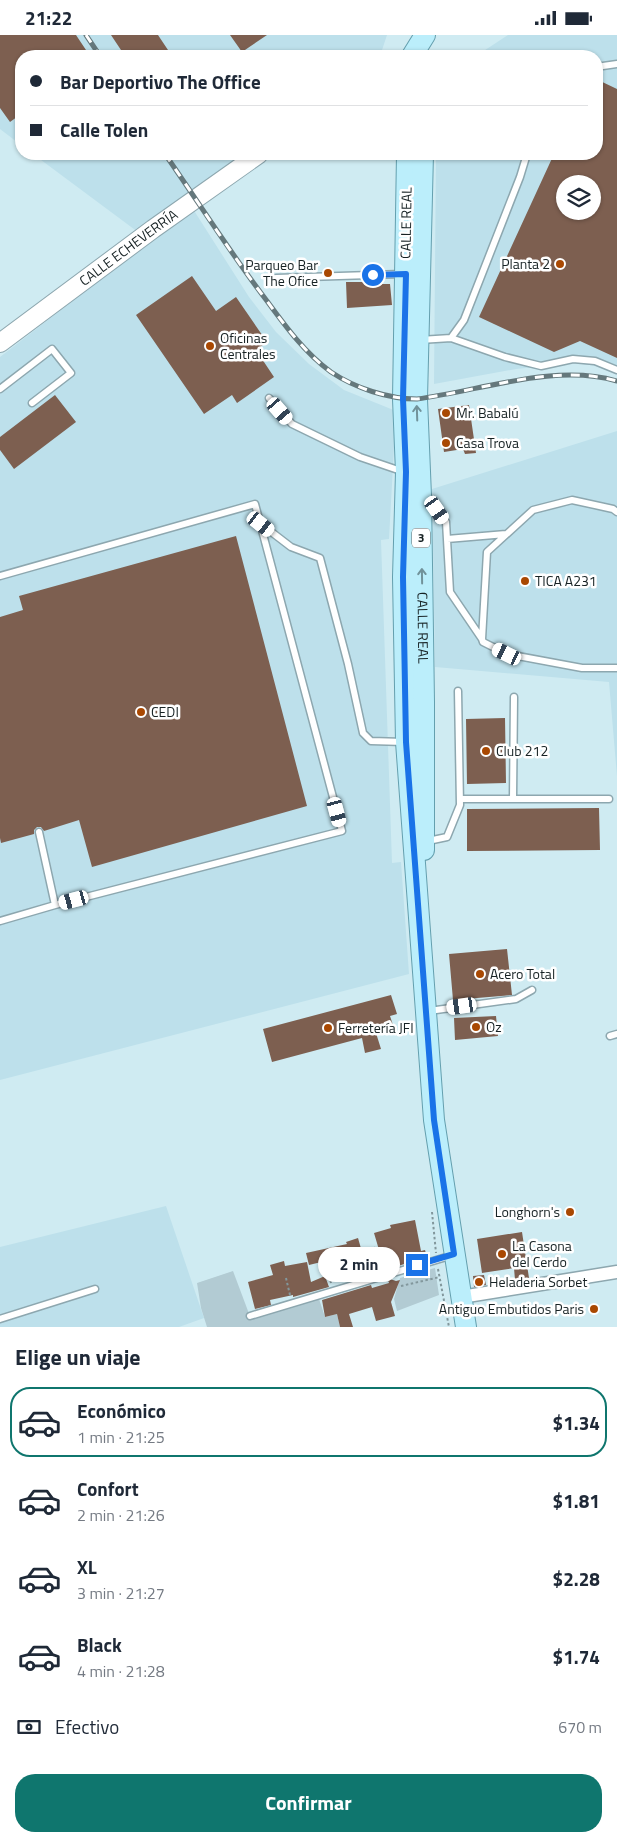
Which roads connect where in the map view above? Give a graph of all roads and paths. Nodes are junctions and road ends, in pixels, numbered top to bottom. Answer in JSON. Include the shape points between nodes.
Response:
{"nodes":[{"id":1,"x":409,"y":35,"type":"edge"},
{"id":2,"x":425,"y":35,"type":"edge"},
{"id":3,"x":410,"y":50,"type":"edge"},
{"id":4,"x":414,"y":50,"type":"edge"},
{"id":5,"x":424,"y":50,"type":"edge"},
{"id":6,"x":617,"y":64,"type":"edge"},
{"id":7,"x":603,"y":66,"type":"edge"},
{"id":8,"x":251,"y":160,"type":"edge"},
{"id":9,"x":407,"y":160,"type":"edge"},
{"id":10,"x":416,"y":160,"type":"edge"},
{"id":11,"x":422,"y":160,"type":"edge"},
{"id":12,"x":525,"y":160,"type":"edge"},
{"id":13,"x":413,"y":275,"type":"junction"},
{"id":14,"x":276,"y":278,"type":"dead end"},
{"id":15,"x":451,"y":338,"type":"junction"},
{"id":16,"x":419,"y":340,"type":"junction"},
{"id":17,"x":0,"y":343,"type":"edge"},
{"id":18,"x":617,"y":370,"type":"edge"},
{"id":19,"x":0,"y":389,"type":"edge"},
{"id":20,"x":269,"y":398,"type":"dead end"},
{"id":21,"x":32,"y":403,"type":"dead end"},
{"id":22,"x":406,"y":472,"type":"junction"},
{"id":23,"x":421,"y":497,"type":"junction"},
{"id":24,"x":617,"y":512,"type":"edge"},
{"id":25,"x":261,"y":524,"type":"junction"},
{"id":26,"x":506,"y":535,"type":"junction"},
{"id":27,"x":447,"y":539,"type":"junction"},
{"id":28,"x":0,"y":575,"type":"edge"},
{"id":29,"x":482,"y":639,"type":"junction"},
{"id":30,"x":617,"y":669,"type":"edge"},
{"id":31,"x":458,"y":691,"type":"dead end"},
{"id":32,"x":514,"y":697,"type":"dead end"},
{"id":33,"x":424,"y":702,"type":"junction"},
{"id":34,"x":406,"y":742,"type":"junction"},
{"id":35,"x":425,"y":789,"type":"junction"},
{"id":36,"x":460,"y":799,"type":"junction"},
{"id":37,"x":513,"y":799,"type":"junction"},
{"id":38,"x":609,"y":799,"type":"dead end"},
{"id":39,"x":39,"y":832,"type":"dead end"},
{"id":40,"x":425,"y":842,"type":"junction"},
{"id":41,"x":55,"y":905,"type":"junction"},
{"id":42,"x":0,"y":921,"type":"edge"},
{"id":43,"x":420,"y":922,"type":"junction"},
{"id":44,"x":532,"y":990,"type":"dead end"},
{"id":45,"x":425,"y":1011,"type":"junction"},
{"id":46,"x":374,"y":1247,"type":"dead end"},
{"id":47,"x":454,"y":1254,"type":"junction"},
{"id":48,"x":346,"y":1257,"type":"dead end"},
{"id":49,"x":327,"y":1266,"type":"dead end"},
{"id":50,"x":617,"y":1272,"type":"edge"},
{"id":51,"x":382,"y":1273,"type":"dead end"},
{"id":52,"x":440,"y":1277,"type":"dead end"},
{"id":53,"x":286,"y":1278,"type":"dead end"},
{"id":54,"x":352,"y":1282,"type":"dead end"},
{"id":55,"x":332,"y":1287,"type":"dead end"},
{"id":56,"x":401,"y":1287,"type":"dead end"},
{"id":57,"x":95,"y":1289,"type":"dead end"},
{"id":58,"x":461,"y":1297,"type":"junction"},
{"id":59,"x":290,"y":1300,"type":"dead end"},
{"id":60,"x":250,"y":1315,"type":"dead end"},
{"id":61,"x":0,"y":1319,"type":"edge"},
{"id":62,"x":466,"y":1327,"type":"edge"}],
"edges":[{"from":1,"to":3,"type":"main road"},
{"from":2,"to":4,"type":"main road"},
{"from":2,"to":5,"type":"main road"},
{"from":6,"to":7,"type":"lane"},
{"from":8,"to":17,"type":"street","name":"CALLE ECHEVERRÍA"},
{"from":9,"to":13,"type":"main road","name":"CALLE REAL","number":"3"},
{"from":10,"to":13,"type":"main road"},
{"from":11,"to":13,"type":"main road","name":"CALLE REAL","number":"3"},
{"from":12,"to":15,"type":"lane","via":[[464,320]]},
{"from":13,"to":14,"type":"lane"},
{"from":13,"to":16,"type":"main road","name":"CALLE REAL","number":"3"},
{"from":13,"to":22,"type":"main road","name":"CALLE REAL","number":"3","via":[[403,399]]},
{"from":15,"to":16,"type":"lane"},
{"from":15,"to":18,"type":"lane","via":[[505,357],[541,365],[573,359],[595,361]]},
{"from":23,"to":16,"type":"main road","name":"CALLE REAL","number":"3","one_way":true,"via":[[417,399]]},
{"from":19,"to":21,"type":"lane","via":[[52,349],[71,373]]},
{"from":20,"to":22,"type":"lane","via":[[292,424],[360,457]]},
{"from":22,"to":34,"type":"main road","name":"CALLE REAL","number":"3","via":[[403,577]]},
{"from":23,"to":27,"type":"lane","via":[[429,498],[446,522]]},
{"from":33,"to":23,"type":"main road","name":"CALLE REAL","number":"3","one_way":true},
{"from":24,"to":26,"type":"lane","via":[[572,500],[533,510]]},
{"from":25,"to":28,"type":"lane","via":[[256,504]]},
{"from":25,"to":34,"type":"lane","via":[[291,547],[320,558],[366,737],[371,741]]},
{"from":25,"to":41,"type":"lane","via":[[342,831]]},
{"from":26,"to":27,"type":"lane"},
{"from":26,"to":29,"type":"lane","via":[[487,552]]},
{"from":27,"to":29,"type":"lane","via":[[450,592]]},
{"from":29,"to":30,"type":"lane","via":[[507,654],[582,668]]},
{"from":31,"to":36,"type":"lane"},
{"from":32,"to":37,"type":"lane"},
{"from":33,"to":34,"type":"main road"},
{"from":33,"to":35,"type":"main road","name":"CALLE REAL","number":"3"},
{"from":34,"to":35,"type":"main road"},
{"from":34,"to":43,"type":"main road","name":"CALLE REAL","number":"3"},
{"from":35,"to":40,"type":"main road","name":"CALLE REAL","number":"3"},
{"from":36,"to":37,"type":"lane"},
{"from":36,"to":40,"type":"lane","via":[[447,837]]},
{"from":37,"to":38,"type":"lane"},
{"from":39,"to":41,"type":"lane"},
{"from":40,"to":43,"type":"main road","name":"CALLE REAL","number":"3"},
{"from":41,"to":42,"type":"lane"},
{"from":43,"to":45,"type":"main road","name":"CALLE REAL","number":"3"},
{"from":44,"to":45,"type":"lane","via":[[516,999]]},
{"from":45,"to":47,"type":"main road","name":"CALLE REAL","number":"3","via":[[434,1120]]},
{"from":46,"to":51,"type":"path"},
{"from":47,"to":58,"type":"main road","name":"CALLE REAL","number":"3"},
{"from":47,"to":60,"type":"lane"},
{"from":48,"to":54,"type":"path"},
{"from":49,"to":55,"type":"path"},
{"from":50,"to":58,"type":"street"},
{"from":52,"to":56,"type":"path"},
{"from":53,"to":59,"type":"path"},
{"from":57,"to":61,"type":"lane"},
{"from":58,"to":62,"type":"main road","name":"CALLE REAL","number":"3"}]}
